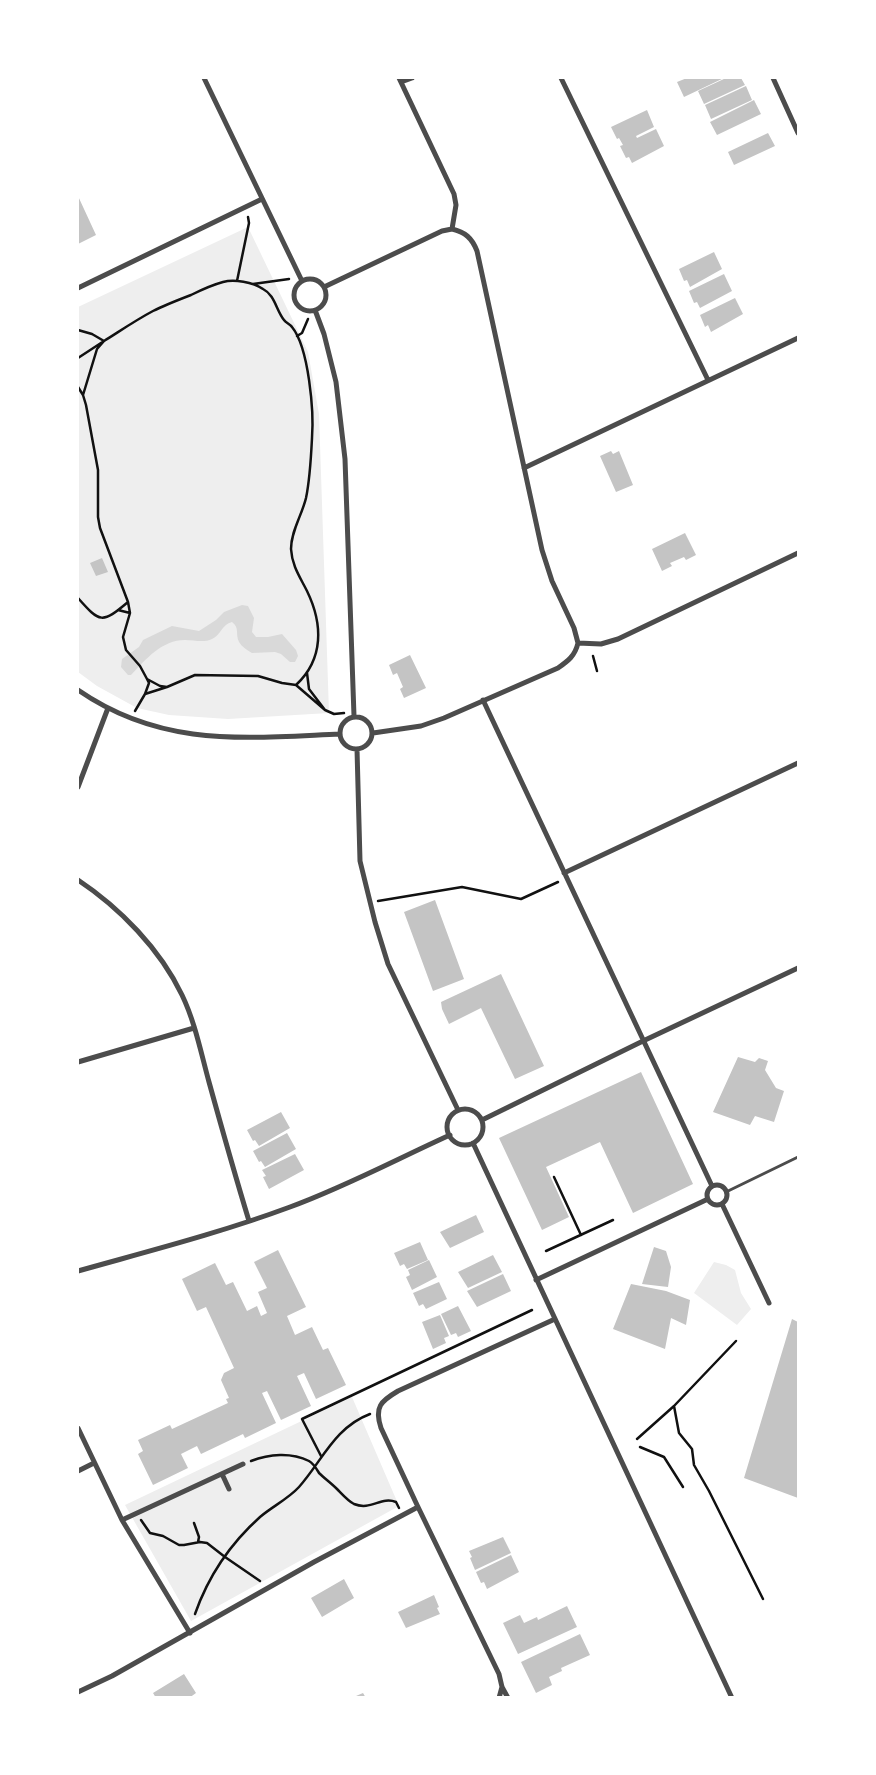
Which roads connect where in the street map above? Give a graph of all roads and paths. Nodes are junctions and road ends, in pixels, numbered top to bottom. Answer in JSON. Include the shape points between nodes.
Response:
{"nodes":[{"id":1,"x":204,"y":78,"type":"edge"},
{"id":2,"x":412,"y":78,"type":"edge"},
{"id":3,"x":562,"y":78,"type":"edge"},
{"id":4,"x":773,"y":78,"type":"edge"},
{"id":5,"x":400,"y":80,"type":"edge"},
{"id":6,"x":798,"y":133,"type":"edge"},
{"id":7,"x":262,"y":199,"type":"junction"},
{"id":8,"x":248,"y":217,"type":"dead end"},
{"id":9,"x":452,"y":229,"type":"junction"},
{"id":10,"x":289,"y":279,"type":"dead end"},
{"id":11,"x":302,"y":280,"type":"junction"},
{"id":12,"x":238,"y":281,"type":"junction"},
{"id":13,"x":252,"y":285,"type":"junction"},
{"id":14,"x":324,"y":287,"type":"junction"},
{"id":15,"x":78,"y":288,"type":"edge"},
{"id":16,"x":315,"y":310,"type":"junction"},
{"id":17,"x":308,"y":319,"type":"dead end"},
{"id":18,"x":78,"y":330,"type":"edge"},
{"id":19,"x":297,"y":336,"type":"junction"},
{"id":20,"x":798,"y":338,"type":"edge"},
{"id":21,"x":104,"y":341,"type":"junction"},
{"id":22,"x":78,"y":358,"type":"edge"},
{"id":23,"x":708,"y":380,"type":"junction"},
{"id":24,"x":78,"y":387,"type":"edge"},
{"id":25,"x":84,"y":395,"type":"junction"},
{"id":26,"x":524,"y":468,"type":"junction"},
{"id":27,"x":798,"y":553,"type":"edge"},
{"id":28,"x":78,"y":598,"type":"edge"},
{"id":29,"x":128,"y":602,"type":"junction"},
{"id":30,"x":118,"y":610,"type":"junction"},
{"id":31,"x":130,"y":613,"type":"junction"},
{"id":32,"x":578,"y":643,"type":"junction"},
{"id":33,"x":592,"y":656,"type":"dead end"},
{"id":34,"x":597,"y":671,"type":"dead end"},
{"id":35,"x":306,"y":672,"type":"junction"},
{"id":36,"x":147,"y":680,"type":"junction"},
{"id":37,"x":296,"y":685,"type":"junction"},
{"id":38,"x":167,"y":687,"type":"junction"},
{"id":39,"x":78,"y":690,"type":"edge"},
{"id":40,"x":145,"y":694,"type":"junction"},
{"id":41,"x":484,"y":700,"type":"junction"},
{"id":42,"x":108,"y":708,"type":"junction"},
{"id":43,"x":325,"y":710,"type":"junction"},
{"id":44,"x":344,"y":713,"type":"dead end"},
{"id":45,"x":354,"y":716,"type":"junction"},
{"id":46,"x":132,"y":720,"type":"junction"},
{"id":47,"x":340,"y":734,"type":"junction"},
{"id":48,"x":373,"y":734,"type":"junction"},
{"id":49,"x":357,"y":749,"type":"junction"},
{"id":50,"x":798,"y":762,"type":"edge"},
{"id":51,"x":78,"y":788,"type":"edge"},
{"id":52,"x":565,"y":876,"type":"junction"},
{"id":53,"x":78,"y":880,"type":"edge"},
{"id":54,"x":370,"y":902,"type":"junction"},
{"id":55,"x":798,"y":969,"type":"edge"},
{"id":56,"x":194,"y":1028,"type":"junction"},
{"id":57,"x":643,"y":1041,"type":"junction"},
{"id":58,"x":78,"y":1062,"type":"edge"},
{"id":59,"x":458,"y":1110,"type":"junction"},
{"id":60,"x":482,"y":1120,"type":"junction"},
{"id":61,"x":450,"y":1135,"type":"junction"},
{"id":62,"x":473,"y":1143,"type":"junction"},
{"id":63,"x":798,"y":1157,"type":"edge"},
{"id":64,"x":554,"y":1177,"type":"dead end"},
{"id":65,"x":712,"y":1186,"type":"junction"},
{"id":66,"x":726,"y":1192,"type":"junction"},
{"id":67,"x":708,"y":1199,"type":"junction"},
{"id":68,"x":722,"y":1204,"type":"junction"},
{"id":69,"x":613,"y":1220,"type":"dead end"},
{"id":70,"x":248,"y":1222,"type":"junction"},
{"id":71,"x":581,"y":1235,"type":"junction"},
{"id":72,"x":546,"y":1251,"type":"dead end"},
{"id":73,"x":78,"y":1271,"type":"edge"},
{"id":74,"x":536,"y":1280,"type":"junction"},
{"id":75,"x":769,"y":1304,"type":"dead end"},
{"id":76,"x":532,"y":1310,"type":"dead end"},
{"id":77,"x":555,"y":1319,"type":"junction"},
{"id":78,"x":736,"y":1341,"type":"dead end"},
{"id":79,"x":674,"y":1406,"type":"junction"},
{"id":80,"x":378,"y":1412,"type":"junction"},
{"id":81,"x":78,"y":1428,"type":"edge"},
{"id":82,"x":80,"y":1438,"type":"edge"},
{"id":83,"x":637,"y":1439,"type":"dead end"},
{"id":84,"x":640,"y":1447,"type":"dead end"},
{"id":85,"x":320,"y":1456,"type":"junction"},
{"id":86,"x":94,"y":1463,"type":"junction"},
{"id":87,"x":243,"y":1464,"type":"joint"},
{"id":88,"x":314,"y":1465,"type":"junction"},
{"id":89,"x":78,"y":1471,"type":"edge"},
{"id":90,"x":222,"y":1474,"type":"junction"},
{"id":91,"x":683,"y":1487,"type":"dead end"},
{"id":92,"x":229,"y":1490,"type":"dead end"},
{"id":93,"x":418,"y":1507,"type":"junction"},
{"id":94,"x":137,"y":1513,"type":"junction"},
{"id":95,"x":402,"y":1515,"type":"junction"},
{"id":96,"x":122,"y":1520,"type":"junction"},
{"id":97,"x":194,"y":1523,"type":"dead end"},
{"id":98,"x":198,"y":1542,"type":"junction"},
{"id":99,"x":225,"y":1557,"type":"junction"},
{"id":100,"x":260,"y":1581,"type":"dead end"},
{"id":101,"x":762,"y":1599,"type":"dead end"},
{"id":102,"x":195,"y":1614,"type":"dead end"},
{"id":103,"x":190,"y":1633,"type":"junction"},
{"id":104,"x":502,"y":1686,"type":"junction"},
{"id":105,"x":78,"y":1692,"type":"edge"},
{"id":106,"x":499,"y":1698,"type":"edge"},
{"id":107,"x":508,"y":1698,"type":"edge"},
{"id":108,"x":732,"y":1698,"type":"edge"}],
"edges":[{"from":1,"to":7,"type":"street"},
{"from":2,"to":5,"type":"street"},
{"from":3,"to":23,"type":"street"},
{"from":4,"to":6,"type":"street"},
{"from":5,"to":9,"type":"street","via":[[454,194],[456,205]]},
{"from":7,"to":11,"type":"street"},
{"from":7,"to":15,"type":"street"},
{"from":8,"to":12,"type":"path"},
{"from":9,"to":14,"type":"street"},
{"from":9,"to":26,"type":"street","via":[[469,237],[477,250]]},
{"from":10,"to":13,"type":"path"},
{"from":11,"to":14,"type":"street","via":[[312,279]]},
{"from":11,"to":16,"type":"street","via":[[294,289],[297,306]]},
{"from":12,"to":13,"type":"path"},
{"from":12,"to":21,"type":"path","via":[[214,285],[153,311]]},
{"from":13,"to":19,"type":"path","via":[[268,292],[280,316]]},
{"from":14,"to":16,"type":"street","via":[[325,301]]},
{"from":16,"to":45,"type":"street","via":[[336,382],[345,459]]},
{"from":17,"to":19,"type":"path","via":[[302,333]]},
{"from":18,"to":21,"type":"path"},
{"from":19,"to":35,"type":"path","via":[[305,361],[313,416],[308,487],[291,547],[293,561],[315,610],[318,626],[315,658]]},
{"from":20,"to":23,"type":"street"},
{"from":21,"to":22,"type":"path"},
{"from":21,"to":25,"type":"path","via":[[97,349]]},
{"from":23,"to":26,"type":"street"},
{"from":24,"to":25,"type":"path"},
{"from":25,"to":29,"type":"path","via":[[98,470],[100,528]]},
{"from":26,"to":32,"type":"street","via":[[542,550]]},
{"from":27,"to":32,"type":"street","via":[[618,639],[601,644]]},
{"from":28,"to":30,"type":"path","via":[[99,618],[109,617]]},
{"from":29,"to":30,"type":"path"},
{"from":29,"to":31,"type":"path"},
{"from":30,"to":31,"type":"path"},
{"from":31,"to":36,"type":"path","via":[[123,637],[126,650]]},
{"from":32,"to":41,"type":"street","via":[[576,652],[558,668]]},
{"from":33,"to":34,"type":"path"},
{"from":35,"to":37,"type":"path"},
{"from":35,"to":43,"type":"path","via":[[309,689]]},
{"from":36,"to":38,"type":"path"},
{"from":36,"to":40,"type":"path"},
{"from":37,"to":38,"type":"path","via":[[258,676],[195,675]]},
{"from":37,"to":43,"type":"path"},
{"from":38,"to":40,"type":"path"},
{"from":39,"to":42,"type":"street"},
{"from":40,"to":46,"type":"path"},
{"from":41,"to":48,"type":"street","via":[[421,726]]},
{"from":41,"to":52,"type":"street"},
{"from":42,"to":46,"type":"street"},
{"from":42,"to":51,"type":"street"},
{"from":43,"to":44,"type":"path","via":[[334,714]]},
{"from":45,"to":47,"type":"street","via":[[345,720]]},
{"from":45,"to":48,"type":"street","via":[[365,719]]},
{"from":46,"to":47,"type":"street","via":[[196,736],[233,738]]},
{"from":47,"to":49,"type":"street","via":[[343,743]]},
{"from":48,"to":49,"type":"street","via":[[369,742]]},
{"from":49,"to":54,"type":"street","via":[[360,861]]},
{"from":50,"to":52,"type":"street"},
{"from":52,"to":54,"type":"path","via":[[521,900],[462,887]]},
{"from":52,"to":57,"type":"street"},
{"from":53,"to":56,"type":"street","via":[[128,922],[163,963],[182,995]]},
{"from":54,"to":59,"type":"street","via":[[388,964]]},
{"from":55,"to":57,"type":"street"},
{"from":56,"to":58,"type":"street"},
{"from":56,"to":70,"type":"street"},
{"from":57,"to":60,"type":"street"},
{"from":57,"to":65,"type":"street"},
{"from":59,"to":60,"type":"street","via":[[470,1109]]},
{"from":59,"to":61,"type":"street","via":[[450,1118]]},
{"from":60,"to":62,"type":"street","via":[[483,1130]]},
{"from":61,"to":62,"type":"street","via":[[457,1143]]},
{"from":61,"to":70,"type":"street","via":[[354,1180]]},
{"from":62,"to":74,"type":"street"},
{"from":63,"to":66,"type":"lane"},
{"from":64,"to":71,"type":"path"},
{"from":65,"to":66,"type":"street","via":[[720,1185]]},
{"from":65,"to":67,"type":"street","via":[[707,1193]]},
{"from":66,"to":68,"type":"street"},
{"from":67,"to":68,"type":"street","via":[[713,1204]]},
{"from":67,"to":74,"type":"street"},
{"from":68,"to":75,"type":"street"},
{"from":69,"to":71,"type":"path"},
{"from":70,"to":73,"type":"street"},
{"from":71,"to":72,"type":"path"},
{"from":74,"to":77,"type":"street"},
{"from":76,"to":85,"type":"path","via":[[302,1419]]},
{"from":77,"to":80,"type":"street","via":[[398,1391],[381,1403]]},
{"from":77,"to":108,"type":"street"},
{"from":78,"to":79,"type":"path"},
{"from":79,"to":83,"type":"path"},
{"from":79,"to":101,"type":"path","via":[[679,1433],[692,1449],[694,1465]]},
{"from":80,"to":85,"type":"path","via":[[360,1418],[343,1430]]},
{"from":80,"to":93,"type":"street","via":[[382,1428]]},
{"from":81,"to":82,"type":"street"},
{"from":82,"to":86,"type":"street"},
{"from":84,"to":91,"type":"path","via":[[664,1457]]},
{"from":85,"to":88,"type":"path"},
{"from":86,"to":89,"type":"street"},
{"from":86,"to":96,"type":"street"},
{"from":87,"to":88,"type":"path","via":[[268,1456],[288,1456]]},
{"from":87,"to":90,"type":"street"},
{"from":88,"to":95,"type":"path","via":[[352,1503],[369,1506],[392,1500]]},
{"from":88,"to":99,"type":"path","via":[[301,1485],[259,1518]]},
{"from":90,"to":92,"type":"street"},
{"from":90,"to":94,"type":"street"},
{"from":93,"to":95,"type":"street"},
{"from":93,"to":104,"type":"street"},
{"from":94,"to":96,"type":"street"},
{"from":94,"to":98,"type":"path","via":[[150,1533],[184,1545]]},
{"from":95,"to":103,"type":"street"},
{"from":96,"to":103,"type":"street"},
{"from":97,"to":98,"type":"path"},
{"from":98,"to":99,"type":"path","via":[[213,1546]]},
{"from":99,"to":100,"type":"path"},
{"from":99,"to":102,"type":"path"},
{"from":103,"to":105,"type":"street"},
{"from":104,"to":106,"type":"street"},
{"from":104,"to":107,"type":"street"}]}
